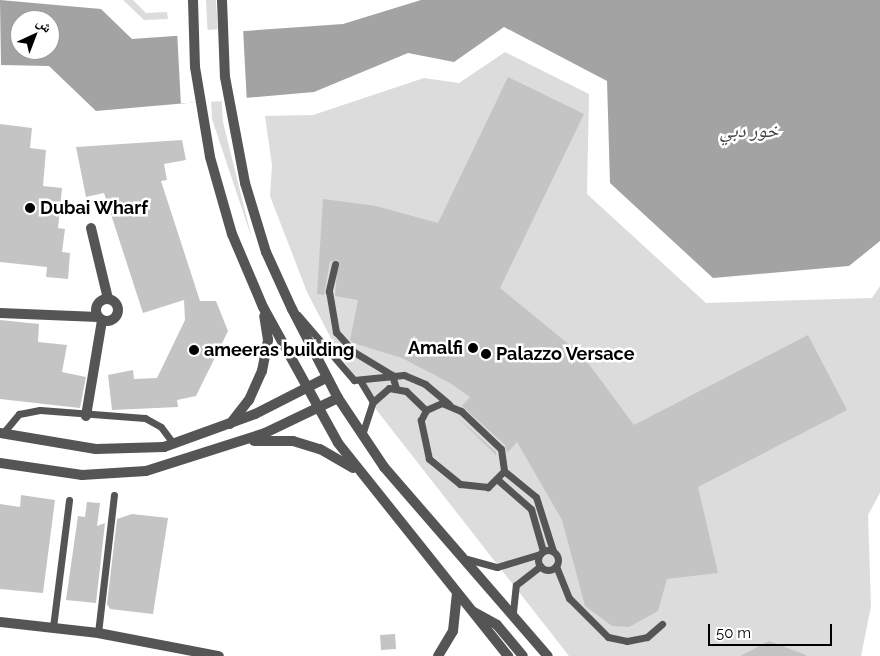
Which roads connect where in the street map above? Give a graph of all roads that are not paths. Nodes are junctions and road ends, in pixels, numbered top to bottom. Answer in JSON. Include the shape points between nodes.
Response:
{"nodes":[{"id":1,"x":193,"y":0,"type":"edge"},
{"id":2,"x":222,"y":0,"type":"edge"},
{"id":3,"x":90,"y":228,"type":"dead end"},
{"id":4,"x":334,"y":264,"type":"dead end"},
{"id":5,"x":108,"y":299,"type":"junction"},
{"id":6,"x":263,"y":307,"type":"junction"},
{"id":7,"x":292,"y":309,"type":"junction"},
{"id":8,"x":0,"y":313,"type":"edge"},
{"id":9,"x":100,"y":318,"type":"junction"},
{"id":10,"x":392,"y":375,"type":"junction"},
{"id":11,"x":326,"y":378,"type":"junction"},
{"id":12,"x":361,"y":382,"type":"junction"},
{"id":13,"x":396,"y":388,"type":"junction"},
{"id":14,"x":306,"y":389,"type":"junction"},
{"id":15,"x":338,"y":398,"type":"junction"},
{"id":16,"x":373,"y":402,"type":"junction"},
{"id":17,"x":452,"y":406,"type":"junction"},
{"id":18,"x":317,"y":409,"type":"junction"},
{"id":19,"x":426,"y":410,"type":"junction"},
{"id":20,"x":86,"y":416,"type":"junction"},
{"id":21,"x":230,"y":424,"type":"junction"},
{"id":22,"x":1,"y":433,"type":"edge"},
{"id":23,"x":362,"y":435,"type":"junction"},
{"id":24,"x":238,"y":443,"type":"junction"},
{"id":25,"x":174,"y":444,"type":"junction"},
{"id":26,"x":0,"y":462,"type":"edge"},
{"id":27,"x":504,"y":471,"type":"junction"},
{"id":28,"x":366,"y":478,"type":"junction"},
{"id":29,"x":498,"y":480,"type":"junction"},
{"id":30,"x":114,"y":494,"type":"dead end"},
{"id":31,"x":69,"y":500,"type":"dead end"},
{"id":32,"x":553,"y":551,"type":"junction"},
{"id":33,"x":542,"y":552,"type":"junction"},
{"id":34,"x":458,"y":554,"type":"junction"},
{"id":35,"x":540,"y":566,"type":"junction"},
{"id":36,"x":556,"y":566,"type":"junction"},
{"id":37,"x":457,"y":593,"type":"junction"},
{"id":38,"x":471,"y":610,"type":"junction"},
{"id":39,"x":513,"y":615,"type":"junction"},
{"id":40,"x":0,"y":622,"type":"edge"},
{"id":41,"x":662,"y":624,"type":"dead end"},
{"id":42,"x":53,"y":627,"type":"junction"},
{"id":43,"x":98,"y":633,"type":"junction"},
{"id":44,"x":219,"y":656,"type":"edge"},
{"id":45,"x":438,"y":656,"type":"edge"},
{"id":46,"x":508,"y":656,"type":"edge"},
{"id":47,"x":523,"y":656,"type":"edge"},
{"id":48,"x":548,"y":656,"type":"edge"}],
"edges":[{"from":1,"to":6,"type":"street","via":[[195,67],[210,157],[232,234]]},
{"from":2,"to":7,"type":"street","via":[[225,77],[237,147],[254,218]]},
{"from":3,"to":5,"type":"street"},
{"from":4,"to":10,"type":"lane","via":[[329,291],[336,332],[354,352]]},
{"from":5,"to":9,"type":"street","via":[[99,303]]},
{"from":5,"to":9,"type":"street","via":[[116,304],[118,313],[112,320]]},
{"from":6,"to":14,"type":"street"},
{"from":6,"to":21,"type":"street","via":[[268,340],[262,371],[249,400]]},
{"from":7,"to":11,"type":"street"},
{"from":7,"to":12,"type":"lane","via":[[347,376]]},
{"from":8,"to":9,"type":"street"},
{"from":9,"to":20,"type":"street"},
{"from":10,"to":12,"type":"lane"},
{"from":10,"to":13,"type":"lane"},
{"from":10,"to":17,"type":"lane","via":[[415,379]]},
{"from":11,"to":14,"type":"street"},
{"from":11,"to":15,"type":"street"},
{"from":12,"to":16,"type":"lane"},
{"from":13,"to":16,"type":"lane","via":[[383,392]]},
{"from":13,"to":19,"type":"lane","via":[[414,396]]},
{"from":14,"to":18,"type":"street"},
{"from":14,"to":21,"type":"street"},
{"from":15,"to":18,"type":"street"},
{"from":15,"to":23,"type":"street"},
{"from":16,"to":23,"type":"lane"},
{"from":17,"to":19,"type":"lane","via":[[442,403]]},
{"from":17,"to":27,"type":"lane","via":[[502,449]]},
{"from":18,"to":24,"type":"street"},
{"from":18,"to":28,"type":"street"},
{"from":19,"to":29,"type":"lane","via":[[420,433],[438,470],[474,487],[488,487]]},
{"from":20,"to":22,"type":"lane","via":[[29,410],[13,418]]},
{"from":20,"to":25,"type":"lane","via":[[145,418],[161,427]]},
{"from":21,"to":25,"type":"street"},
{"from":22,"to":25,"type":"street","via":[[96,449],[130,451]]},
{"from":23,"to":34,"type":"street"},
{"from":24,"to":26,"type":"street","via":[[146,471],[114,474],[51,472]]},
{"from":24,"to":28,"type":"street","via":[[293,442],[320,449]]},
{"from":27,"to":29,"type":"lane"},
{"from":27,"to":32,"type":"lane","via":[[536,497]]},
{"from":28,"to":37,"type":"street"},
{"from":29,"to":33,"type":"lane","via":[[531,510]]},
{"from":30,"to":43,"type":"lane"},
{"from":31,"to":42,"type":"lane"},
{"from":32,"to":33,"type":"lane"},
{"from":32,"to":36,"type":"lane","via":[[558,558]]},
{"from":33,"to":34,"type":"lane","via":[[496,567]]},
{"from":33,"to":35,"type":"lane"},
{"from":34,"to":39,"type":"street"},
{"from":35,"to":36,"type":"lane","via":[[548,570]]},
{"from":35,"to":39,"type":"lane","via":[[516,585],[511,594]]},
{"from":36,"to":41,"type":"lane","via":[[569,598],[608,637],[627,641],[647,637]]},
{"from":37,"to":38,"type":"street"},
{"from":37,"to":45,"type":"street","via":[[454,631]]},
{"from":38,"to":46,"type":"street"},
{"from":38,"to":47,"type":"street","via":[[497,625]]},
{"from":39,"to":48,"type":"street"},
{"from":40,"to":42,"type":"street"},
{"from":42,"to":43,"type":"street"},
{"from":43,"to":44,"type":"street"}]}
